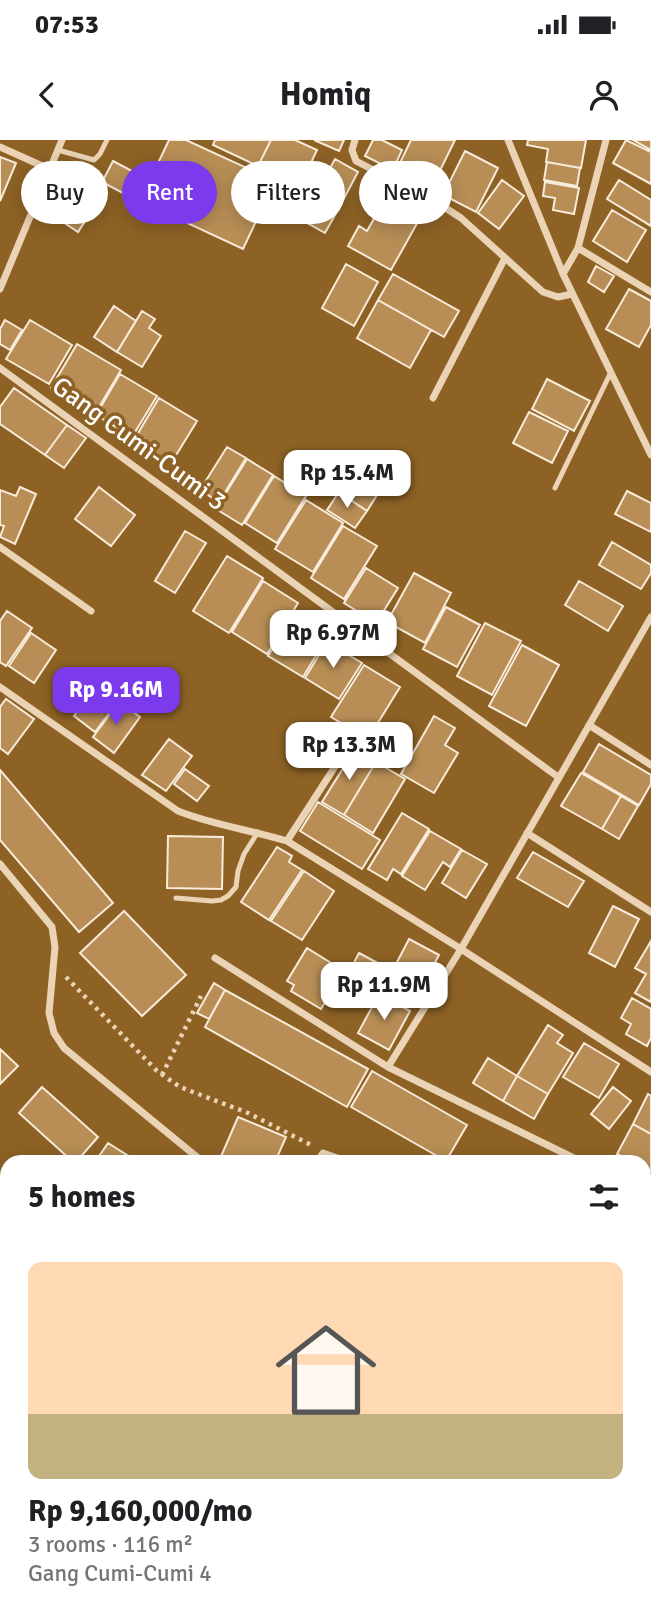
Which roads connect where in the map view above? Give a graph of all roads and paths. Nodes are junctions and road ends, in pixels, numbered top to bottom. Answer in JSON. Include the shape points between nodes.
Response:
{"nodes":[{"id":1,"x":62,"y":140,"type":"edge"},
{"id":2,"x":107,"y":140,"type":"edge"},
{"id":3,"x":355,"y":140,"type":"edge"},
{"id":4,"x":508,"y":140,"type":"edge"},
{"id":5,"x":606,"y":140,"type":"edge"},
{"id":6,"x":0,"y":147,"type":"edge"},
{"id":7,"x":58,"y":150,"type":"junction"},
{"id":8,"x":32,"y":161,"type":"edge"},
{"id":9,"x":53,"y":161,"type":"edge"},
{"id":10,"x":27,"y":224,"type":"edge"},
{"id":11,"x":578,"y":248,"type":"junction"},
{"id":12,"x":505,"y":258,"type":"junction"},
{"id":13,"x":563,"y":274,"type":"junction"},
{"id":14,"x":0,"y":289,"type":"edge"},
{"id":15,"x":651,"y":292,"type":"edge"},
{"id":16,"x":572,"y":294,"type":"junction"},
{"id":17,"x":0,"y":368,"type":"edge"},
{"id":18,"x":610,"y":374,"type":"junction"},
{"id":19,"x":433,"y":398,"type":"dead end"},
{"id":20,"x":651,"y":455,"type":"edge"},
{"id":21,"x":555,"y":488,"type":"dead end"},
{"id":22,"x":0,"y":547,"type":"edge"},
{"id":23,"x":90,"y":611,"type":"dead end"},
{"id":24,"x":651,"y":617,"type":"edge"},
{"id":25,"x":0,"y":687,"type":"edge"},
{"id":26,"x":589,"y":724,"type":"junction"},
{"id":27,"x":347,"y":748,"type":"dead end"},
{"id":28,"x":651,"y":765,"type":"edge"},
{"id":29,"x":558,"y":777,"type":"junction"},
{"id":30,"x":258,"y":832,"type":"junction"},
{"id":31,"x":527,"y":833,"type":"junction"},
{"id":32,"x":288,"y":841,"type":"junction"},
{"id":33,"x":0,"y":864,"type":"edge"},
{"id":34,"x":176,"y":898,"type":"dead end"},
{"id":35,"x":651,"y":912,"type":"edge"},
{"id":36,"x":461,"y":948,"type":"junction"},
{"id":37,"x":215,"y":958,"type":"dead end"},
{"id":38,"x":53,"y":963,"type":"junction"},
{"id":39,"x":201,"y":996,"type":"dead end"},
{"id":40,"x":388,"y":1067,"type":"junction"},
{"id":41,"x":651,"y":1072,"type":"edge"},
{"id":42,"x":162,"y":1075,"type":"junction"},
{"id":43,"x":323,"y":1153,"type":"joint"},
{"id":44,"x":561,"y":1153,"type":"joint"},
{"id":45,"x":194,"y":1155,"type":"edge"},
{"id":46,"x":329,"y":1155,"type":"edge"},
{"id":47,"x":566,"y":1155,"type":"edge"}],
"edges":[{"from":1,"to":7,"type":"street"},
{"from":2,"to":7,"type":"lane","via":[[94,160]]},
{"from":3,"to":12,"type":"street","via":[[356,161],[461,218]]},
{"from":4,"to":13,"type":"street"},
{"from":5,"to":11,"type":"street"},
{"from":6,"to":8,"type":"street"},
{"from":7,"to":9,"type":"street"},
{"from":10,"to":14,"type":"street"},
{"from":11,"to":13,"type":"street"},
{"from":11,"to":15,"type":"street"},
{"from":12,"to":16,"type":"street","via":[[543,292],[558,297]]},
{"from":12,"to":19,"type":"street"},
{"from":13,"to":16,"type":"street"},
{"from":16,"to":18,"type":"street"},
{"from":17,"to":29,"type":"street","name":"Gang Cumi-Cumi 3"},
{"from":18,"to":20,"type":"street"},
{"from":18,"to":21,"type":"lane"},
{"from":22,"to":23,"type":"street"},
{"from":24,"to":26,"type":"street"},
{"from":25,"to":30,"type":"street","via":[[177,811]]},
{"from":26,"to":28,"type":"street"},
{"from":26,"to":29,"type":"street"},
{"from":27,"to":32,"type":"street"},
{"from":29,"to":31,"type":"street"},
{"from":30,"to":32,"type":"street"},
{"from":30,"to":34,"type":"lane","via":[[228,896],[212,901]]},
{"from":31,"to":35,"type":"street"},
{"from":31,"to":36,"type":"street"},
{"from":32,"to":36,"type":"street"},
{"from":33,"to":38,"type":"street","via":[[52,927]]},
{"from":36,"to":40,"type":"street"},
{"from":36,"to":41,"type":"street"},
{"from":37,"to":40,"type":"street"},
{"from":38,"to":42,"type":"path"},
{"from":38,"to":45,"type":"street","via":[[50,1013],[54,1033],[64,1048]]},
{"from":39,"to":42,"type":"path"},
{"from":40,"to":44,"type":"street"},
{"from":42,"to":43,"type":"path"},
{"from":43,"to":46,"type":"street"},
{"from":44,"to":47,"type":"street"}]}
